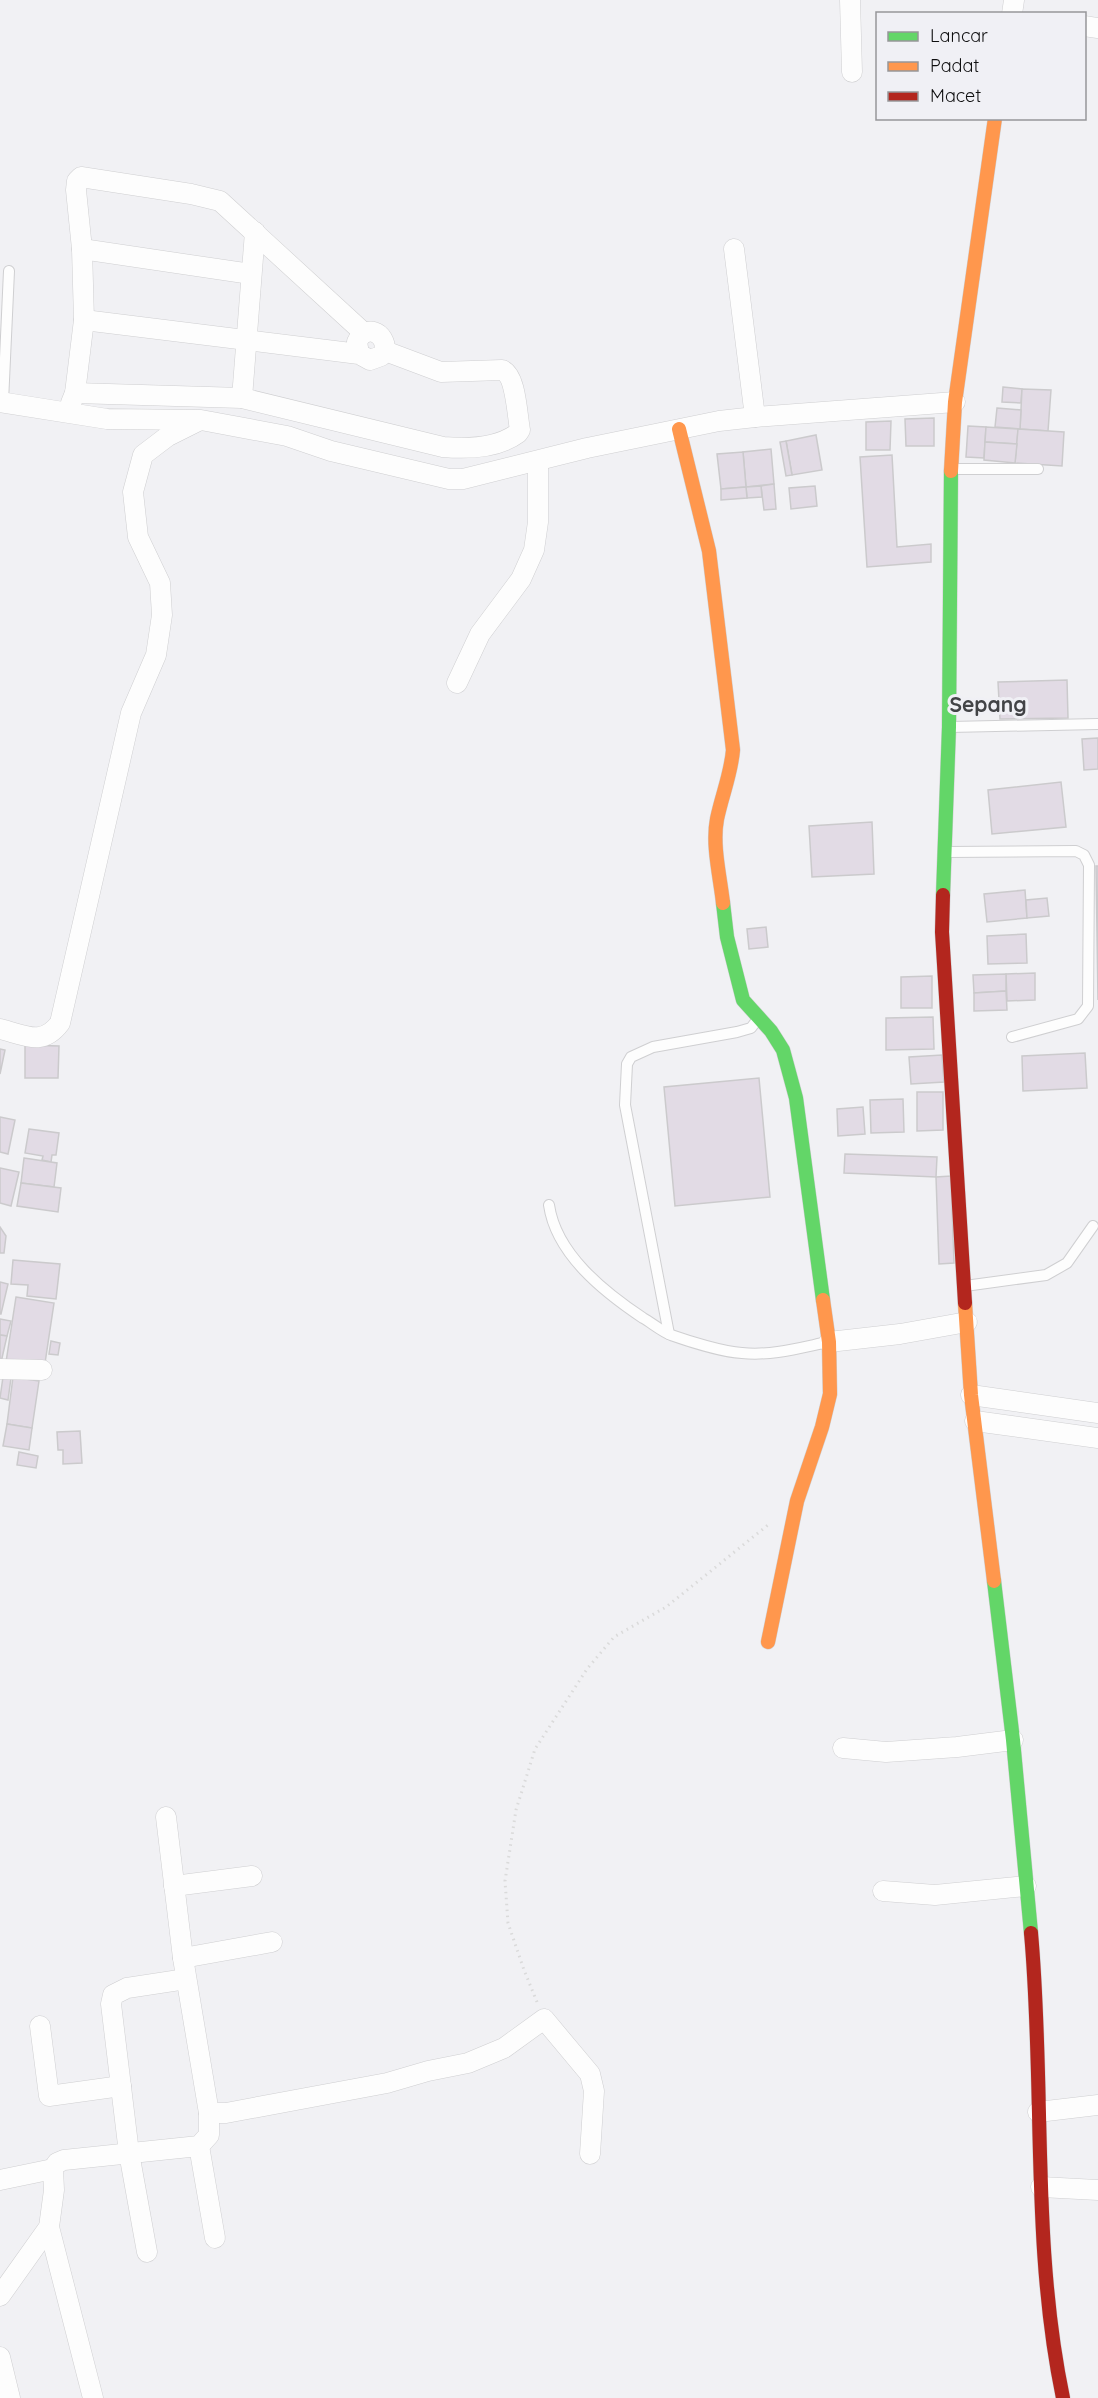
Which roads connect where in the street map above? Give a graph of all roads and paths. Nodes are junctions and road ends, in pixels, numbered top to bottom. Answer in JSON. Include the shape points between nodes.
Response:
{"nodes":[{"id":1,"x":850,"y":0,"type":"edge"},
{"id":2,"x":852,"y":72,"type":"dead end"},
{"id":3,"x":995,"y":120,"type":"edge"},
{"id":4,"x":255,"y":232,"type":"junction"},
{"id":5,"x":82,"y":249,"type":"junction"},
{"id":6,"x":734,"y":249,"type":"dead end"},
{"id":7,"x":9,"y":272,"type":"dead end"},
{"id":8,"x":251,"y":274,"type":"junction"},
{"id":9,"x":84,"y":320,"type":"junction"},
{"id":10,"x":364,"y":333,"type":"junction"},
{"id":11,"x":247,"y":341,"type":"junction"},
{"id":12,"x":385,"y":351,"type":"junction"},
{"id":13,"x":359,"y":354,"type":"junction"},
{"id":14,"x":75,"y":393,"type":"junction"},
{"id":15,"x":242,"y":398,"type":"junction"},
{"id":16,"x":2,"y":402,"type":"edge"},
{"id":17,"x":955,"y":402,"type":"junction"},
{"id":18,"x":68,"y":414,"type":"junction"},
{"id":19,"x":755,"y":417,"type":"junction"},
{"id":20,"x":201,"y":420,"type":"junction"},
{"id":21,"x":679,"y":429,"type":"junction"},
{"id":22,"x":538,"y":461,"type":"junction"},
{"id":23,"x":951,"y":469,"type":"junction"},
{"id":24,"x":1038,"y":469,"type":"dead end"},
{"id":25,"x":456,"y":684,"type":"dead end"},
{"id":26,"x":1098,"y":724,"type":"edge"},
{"id":27,"x":950,"y":727,"type":"junction"},
{"id":28,"x":944,"y":852,"type":"junction"},
{"id":29,"x":758,"y":1019,"type":"junction"},
{"id":30,"x":0,"y":1029,"type":"edge"},
{"id":31,"x":1012,"y":1037,"type":"dead end"},
{"id":32,"x":549,"y":1205,"type":"dead end"},
{"id":33,"x":1093,"y":1226,"type":"dead end"},
{"id":34,"x":964,"y":1286,"type":"junction"},
{"id":35,"x":967,"y":1322,"type":"junction"},
{"id":36,"x":669,"y":1334,"type":"junction"},
{"id":37,"x":829,"y":1342,"type":"junction"},
{"id":38,"x":0,"y":1369,"type":"edge"},
{"id":39,"x":42,"y":1370,"type":"dead end"},
{"id":40,"x":971,"y":1395,"type":"junction"},
{"id":41,"x":1056,"y":1407,"type":"junction"},
{"id":42,"x":1098,"y":1413,"type":"edge"},
{"id":43,"x":975,"y":1421,"type":"junction"},
{"id":44,"x":1054,"y":1432,"type":"junction"},
{"id":45,"x":1098,"y":1438,"type":"edge"},
{"id":46,"x":769,"y":1524,"type":"dead end"},
{"id":47,"x":768,"y":1642,"type":"dead end"},
{"id":48,"x":1013,"y":1740,"type":"junction"},
{"id":49,"x":843,"y":1748,"type":"dead end"},
{"id":50,"x":166,"y":1817,"type":"dead end"},
{"id":51,"x":252,"y":1876,"type":"dead end"},
{"id":52,"x":174,"y":1886,"type":"junction"},
{"id":53,"x":1026,"y":1886,"type":"junction"},
{"id":54,"x":883,"y":1891,"type":"dead end"},
{"id":55,"x":272,"y":1942,"type":"dead end"},
{"id":56,"x":183,"y":1958,"type":"junction"},
{"id":57,"x":186,"y":1980,"type":"junction"},
{"id":58,"x":544,"y":2019,"type":"junction"},
{"id":59,"x":40,"y":2026,"type":"dead end"},
{"id":60,"x":121,"y":2086,"type":"junction"},
{"id":61,"x":1098,"y":2105,"type":"edge"},
{"id":62,"x":1038,"y":2112,"type":"junction"},
{"id":63,"x":209,"y":2113,"type":"junction"},
{"id":64,"x":199,"y":2146,"type":"junction"},
{"id":65,"x":129,"y":2153,"type":"junction"},
{"id":66,"x":590,"y":2154,"type":"dead end"},
{"id":67,"x":53,"y":2169,"type":"junction"},
{"id":68,"x":0,"y":2180,"type":"edge"},
{"id":69,"x":1041,"y":2187,"type":"junction"},
{"id":70,"x":1098,"y":2190,"type":"edge"},
{"id":71,"x":49,"y":2227,"type":"junction"},
{"id":72,"x":215,"y":2238,"type":"dead end"},
{"id":73,"x":147,"y":2252,"type":"dead end"},
{"id":74,"x":0,"y":2296,"type":"edge"},
{"id":75,"x":0,"y":2357,"type":"edge"},
{"id":76,"x":10,"y":2398,"type":"edge"},
{"id":77,"x":93,"y":2398,"type":"edge"},
{"id":78,"x":1063,"y":2398,"type":"edge"}],
"edges":[{"from":1,"to":2,"type":"street"},
{"from":3,"to":17,"type":"street"},
{"from":4,"to":5,"type":"street","via":[[213,198],[81,177],[76,190]]},
{"from":4,"to":8,"type":"street"},
{"from":4,"to":10,"type":"street"},
{"from":5,"to":8,"type":"street"},
{"from":5,"to":9,"type":"street"},
{"from":6,"to":19,"type":"street"},
{"from":7,"to":16,"type":"lane"},
{"from":8,"to":11,"type":"street"},
{"from":9,"to":11,"type":"street"},
{"from":9,"to":14,"type":"street"},
{"from":10,"to":12,"type":"street","via":[[378,333]]},
{"from":10,"to":13,"type":"street","via":[[357,342]]},
{"from":11,"to":13,"type":"street"},
{"from":11,"to":15,"type":"street"},
{"from":12,"to":13,"type":"street","via":[[370,360]]},
{"from":12,"to":15,"type":"street","via":[[441,372],[508,372],[518,434],[488,445],[443,447]]},
{"from":14,"to":15,"type":"street"},
{"from":14,"to":18,"type":"street"},
{"from":16,"to":18,"type":"street"},
{"from":17,"to":19,"type":"street"},
{"from":17,"to":23,"type":"street"},
{"from":18,"to":20,"type":"street","via":[[107,419]]},
{"from":19,"to":21,"type":"street"},
{"from":20,"to":22,"type":"street","via":[[287,436],[331,451],[448,479],[476,477]]},
{"from":20,"to":30,"type":"street","via":[[168,436],[143,455],[133,492],[138,537],[160,583],[162,615],[156,655],[131,713],[60,1023],[51,1034],[41,1038]]},
{"from":21,"to":22,"type":"street"},
{"from":21,"to":29,"type":"street","via":[[709,550],[733,750],[717,820],[716,842],[727,937],[743,1000]]},
{"from":22,"to":25,"type":"street","via":[[534,550],[521,579],[480,634]]},
{"from":23,"to":24,"type":"lane"},
{"from":23,"to":27,"type":"street"},
{"from":26,"to":27,"type":"lane"},
{"from":27,"to":28,"type":"street"},
{"from":28,"to":31,"type":"lane","via":[[1076,851],[1084,855],[1089,865],[1088,1006],[1078,1019]]},
{"from":28,"to":34,"type":"street","via":[[942,932]]},
{"from":29,"to":36,"type":"lane","via":[[751,1028],[737,1032],[653,1047],[631,1057],[627,1064],[625,1105]]},
{"from":29,"to":37,"type":"street","via":[[783,1050],[796,1098]]},
{"from":32,"to":36,"type":"lane","via":[[551,1220],[562,1242],[586,1272],[622,1304]]},
{"from":33,"to":34,"type":"lane","via":[[1067,1263],[1046,1275]]},
{"from":34,"to":35,"type":"street"},
{"from":35,"to":37,"type":"street"},
{"from":35,"to":40,"type":"street"},
{"from":36,"to":37,"type":"lane","via":[[740,1353],[767,1354]]},
{"from":37,"to":47,"type":"street","via":[[830,1394],[797,1501]]},
{"from":38,"to":39,"type":"street"},
{"from":40,"to":41,"type":"street"},
{"from":40,"to":43,"type":"street"},
{"from":41,"to":42,"type":"street"},
{"from":41,"to":44,"type":"street"},
{"from":43,"to":44,"type":"street"},
{"from":43,"to":48,"type":"street"},
{"from":44,"to":45,"type":"street"},
{"from":46,"to":58,"type":"path","via":[[666,1607],[614,1637],[586,1669],[535,1749],[516,1810],[504,1881],[508,1923]]},
{"from":48,"to":49,"type":"street","via":[[886,1752]]},
{"from":48,"to":53,"type":"street"},
{"from":50,"to":52,"type":"street"},
{"from":51,"to":52,"type":"street"},
{"from":52,"to":56,"type":"street"},
{"from":53,"to":54,"type":"street","via":[[935,1895]]},
{"from":53,"to":62,"type":"street"},
{"from":55,"to":56,"type":"street"},
{"from":56,"to":57,"type":"street"},
{"from":57,"to":60,"type":"street","via":[[127,1988],[113,1995]]},
{"from":57,"to":63,"type":"street"},
{"from":58,"to":63,"type":"street","via":[[504,2048],[468,2063],[387,2083]]},
{"from":58,"to":66,"type":"street","via":[[590,2074],[594,2091]]},
{"from":59,"to":60,"type":"street","via":[[49,2096]]},
{"from":60,"to":65,"type":"street"},
{"from":61,"to":62,"type":"street"},
{"from":62,"to":69,"type":"street"},
{"from":63,"to":64,"type":"street","via":[[209,2135]]},
{"from":64,"to":65,"type":"street"},
{"from":64,"to":72,"type":"street"},
{"from":65,"to":67,"type":"street","via":[[64,2160]]},
{"from":65,"to":73,"type":"street"},
{"from":67,"to":68,"type":"street"},
{"from":67,"to":71,"type":"street"},
{"from":69,"to":70,"type":"street"},
{"from":69,"to":78,"type":"street","via":[[1053,2351]]},
{"from":71,"to":74,"type":"street"},
{"from":71,"to":77,"type":"street"},
{"from":75,"to":76,"type":"street"}]}
